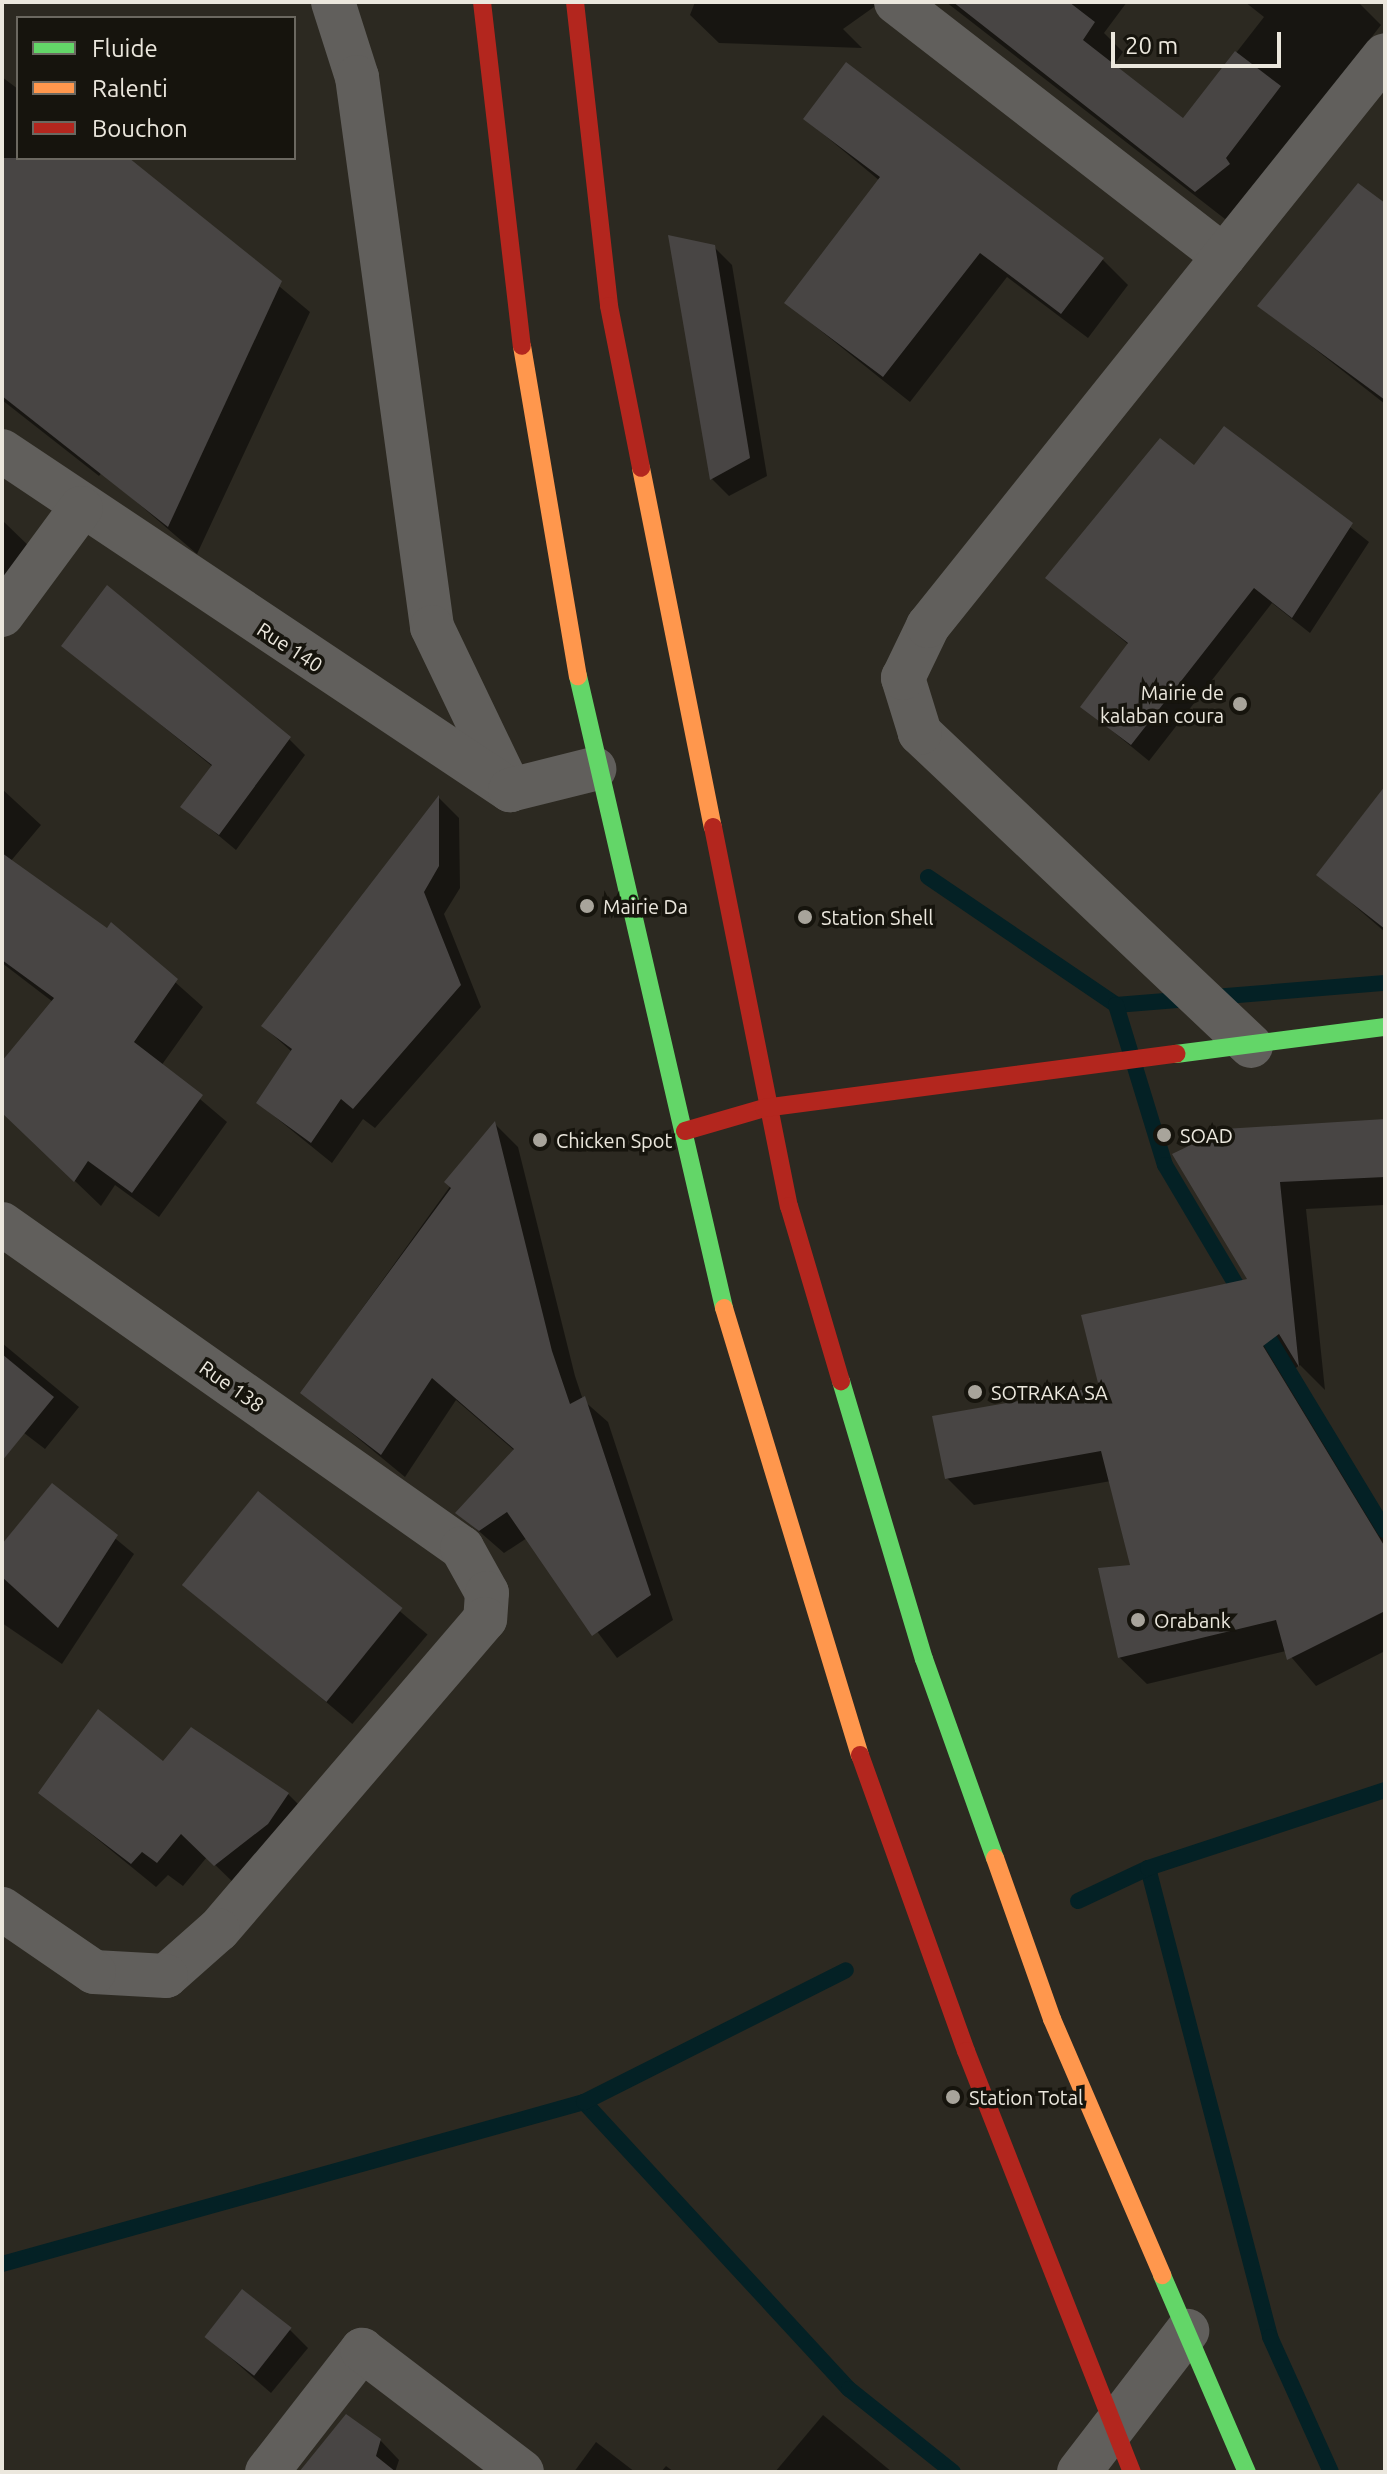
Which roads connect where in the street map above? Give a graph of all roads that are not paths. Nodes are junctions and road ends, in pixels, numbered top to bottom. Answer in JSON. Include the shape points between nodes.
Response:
{"nodes":[{"id":1,"x":333,"y":2,"type":"edge"},
{"id":2,"x":482,"y":2,"type":"edge"},
{"id":3,"x":575,"y":2,"type":"edge"},
{"id":4,"x":896,"y":2,"type":"edge"},
{"id":5,"x":1385,"y":55,"type":"edge"},
{"id":6,"x":1224,"y":256,"type":"junction"},
{"id":7,"x":2,"y":451,"type":"edge"},
{"id":8,"x":81,"y":508,"type":"junction"},
{"id":9,"x":2,"y":615,"type":"edge"},
{"id":10,"x":594,"y":769,"type":"junction"},
{"id":11,"x":510,"y":790,"type":"junction"},
{"id":12,"x":1385,"y":1027,"type":"edge"},
{"id":13,"x":1251,"y":1046,"type":"junction"},
{"id":14,"x":764,"y":1108,"type":"junction"},
{"id":15,"x":685,"y":1131,"type":"junction"},
{"id":16,"x":2,"y":1224,"type":"edge"},
{"id":17,"x":2,"y":1909,"type":"edge"},
{"id":18,"x":1187,"y":2331,"type":"junction"},
{"id":19,"x":1111,"y":2430,"type":"junction"},
{"id":20,"x":267,"y":2472,"type":"edge"},
{"id":21,"x":522,"y":2472,"type":"edge"},
{"id":22,"x":1079,"y":2472,"type":"edge"},
{"id":23,"x":1132,"y":2472,"type":"edge"},
{"id":24,"x":1247,"y":2472,"type":"edge"}],
"edges":[{"from":1,"to":11,"type":"street","via":[[357,77],[432,627]]},
{"from":2,"to":10,"type":"main road","via":[[518,320]]},
{"from":3,"to":14,"type":"main road","via":[[609,306]]},
{"from":4,"to":6,"type":"street"},
{"from":5,"to":6,"type":"street"},
{"from":6,"to":13,"type":"street","via":[[928,626],[903,678],[920,733]]},
{"from":7,"to":8,"type":"street","name":"Rue 140"},
{"from":8,"to":9,"type":"street"},
{"from":8,"to":11,"type":"street","name":"Rue 140"},
{"from":10,"to":11,"type":"street"},
{"from":10,"to":15,"type":"main road"},
{"from":12,"to":13,"type":"main road"},
{"from":13,"to":14,"type":"main road"},
{"from":14,"to":15,"type":"main road"},
{"from":14,"to":18,"type":"main road","via":[[924,1659],[1052,2019]]},
{"from":15,"to":19,"type":"main road","via":[[700,1228],[836,1688]]},
{"from":16,"to":17,"type":"street","name":"Rue 138","via":[[462,1548],[487,1593],[485,1619],[218,1930],[166,1976],[94,1972]]},
{"from":18,"to":19,"type":"street"},
{"from":18,"to":24,"type":"main road"},
{"from":19,"to":22,"type":"street"},
{"from":19,"to":23,"type":"main road"},
{"from":20,"to":21,"type":"street","via":[[362,2350]]}]}
